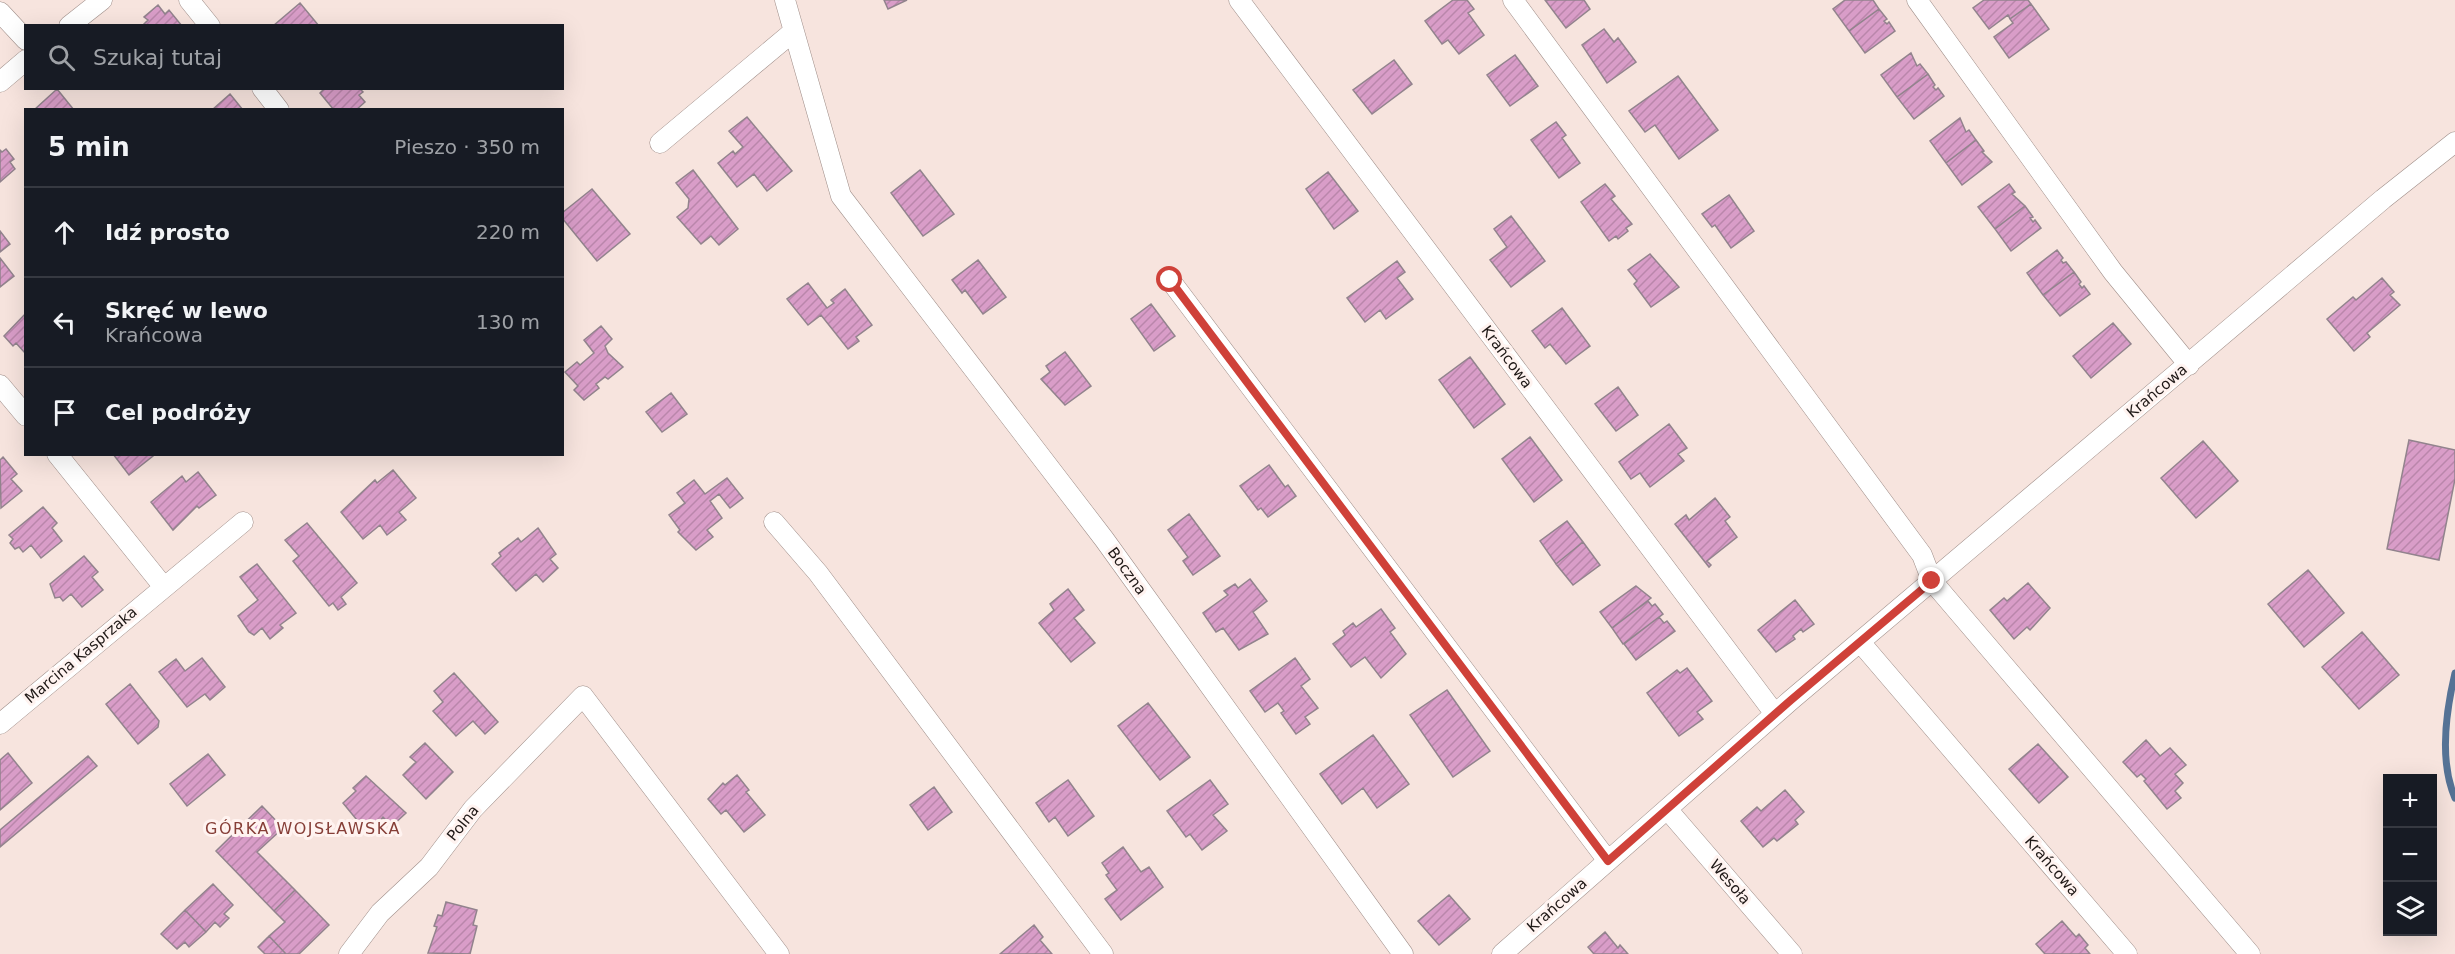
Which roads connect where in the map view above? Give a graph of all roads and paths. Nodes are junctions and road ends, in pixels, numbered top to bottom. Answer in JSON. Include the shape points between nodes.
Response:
{"nodes":[{"id":1,"x":102,"y":0,"type":"edge"},
{"id":2,"x":189,"y":0,"type":"edge"},
{"id":3,"x":785,"y":0,"type":"edge"},
{"id":4,"x":1239,"y":0,"type":"edge"},
{"id":5,"x":1513,"y":0,"type":"edge"},
{"id":6,"x":1917,"y":0,"type":"edge"},
{"id":7,"x":0,"y":12,"type":"edge"},
{"id":8,"x":72,"y":24,"type":"edge"},
{"id":9,"x":208,"y":24,"type":"edge"},
{"id":10,"x":794,"y":31,"type":"junction"},
{"id":11,"x":24,"y":38,"type":"edge"},
{"id":12,"x":24,"y":62,"type":"edge"},
{"id":13,"x":0,"y":82,"type":"edge"},
{"id":14,"x":264,"y":90,"type":"edge"},
{"id":15,"x":277,"y":108,"type":"edge"},
{"id":16,"x":660,"y":142,"type":"dead end"},
{"id":17,"x":2455,"y":142,"type":"edge"},
{"id":18,"x":1170,"y":280,"type":"dead end"},
{"id":19,"x":2189,"y":365,"type":"junction"},
{"id":20,"x":0,"y":385,"type":"edge"},
{"id":21,"x":24,"y":414,"type":"edge"},
{"id":22,"x":59,"y":456,"type":"edge"},
{"id":23,"x":243,"y":522,"type":"dead end"},
{"id":24,"x":774,"y":522,"type":"dead end"},
{"id":25,"x":1932,"y":581,"type":"junction"},
{"id":26,"x":163,"y":586,"type":"junction"},
{"id":27,"x":1860,"y":642,"type":"junction"},
{"id":28,"x":1775,"y":714,"type":"junction"},
{"id":29,"x":0,"y":724,"type":"edge"},
{"id":30,"x":1667,"y":809,"type":"junction"},
{"id":31,"x":1608,"y":861,"type":"junction"},
{"id":32,"x":1508,"y":952,"type":"edge"},
{"id":33,"x":349,"y":954,"type":"edge"},
{"id":34,"x":779,"y":954,"type":"edge"},
{"id":35,"x":1103,"y":954,"type":"edge"},
{"id":36,"x":1403,"y":954,"type":"edge"},
{"id":37,"x":1792,"y":954,"type":"edge"},
{"id":38,"x":2127,"y":954,"type":"edge"},
{"id":39,"x":2250,"y":954,"type":"edge"}],
"edges":[{"from":1,"to":8,"type":"street"},
{"from":2,"to":9,"type":"street"},
{"from":3,"to":10,"type":"street"},
{"from":4,"to":28,"type":"street","name":"Krańcowa"},
{"from":5,"to":25,"type":"street","via":[[1922,555]]},
{"from":6,"to":19,"type":"street","via":[[2113,272]]},
{"from":7,"to":11,"type":"street"},
{"from":10,"to":16,"type":"street"},
{"from":10,"to":36,"type":"street","name":"Boczna","via":[[841,196],[1104,539]]},
{"from":12,"to":13,"type":"street"},
{"from":14,"to":15,"type":"street"},
{"from":17,"to":19,"type":"street","name":"Krańcowa"},
{"from":18,"to":31,"type":"street"},
{"from":19,"to":25,"type":"street","name":"Krańcowa"},
{"from":20,"to":21,"type":"street"},
{"from":22,"to":26,"type":"street"},
{"from":23,"to":26,"type":"street","name":"Marcina Kasprzaka"},
{"from":24,"to":35,"type":"street","via":[[818,573]]},
{"from":25,"to":27,"type":"street","name":"Krańcowa"},
{"from":25,"to":39,"type":"street"},
{"from":26,"to":29,"type":"street","name":"Marcina Kasprzaka"},
{"from":27,"to":28,"type":"street","name":"Krańcowa"},
{"from":27,"to":38,"type":"street","name":"Krańcowa"},
{"from":28,"to":30,"type":"street","name":"Krańcowa"},
{"from":30,"to":31,"type":"street","name":"Krańcowa"},
{"from":30,"to":37,"type":"street","name":"Wesoła"},
{"from":31,"to":32,"type":"street","name":"Krańcowa"},
{"from":33,"to":34,"type":"street","name":"Polna","via":[[380,912],[429,867],[473,809],[583,696]]}]}
